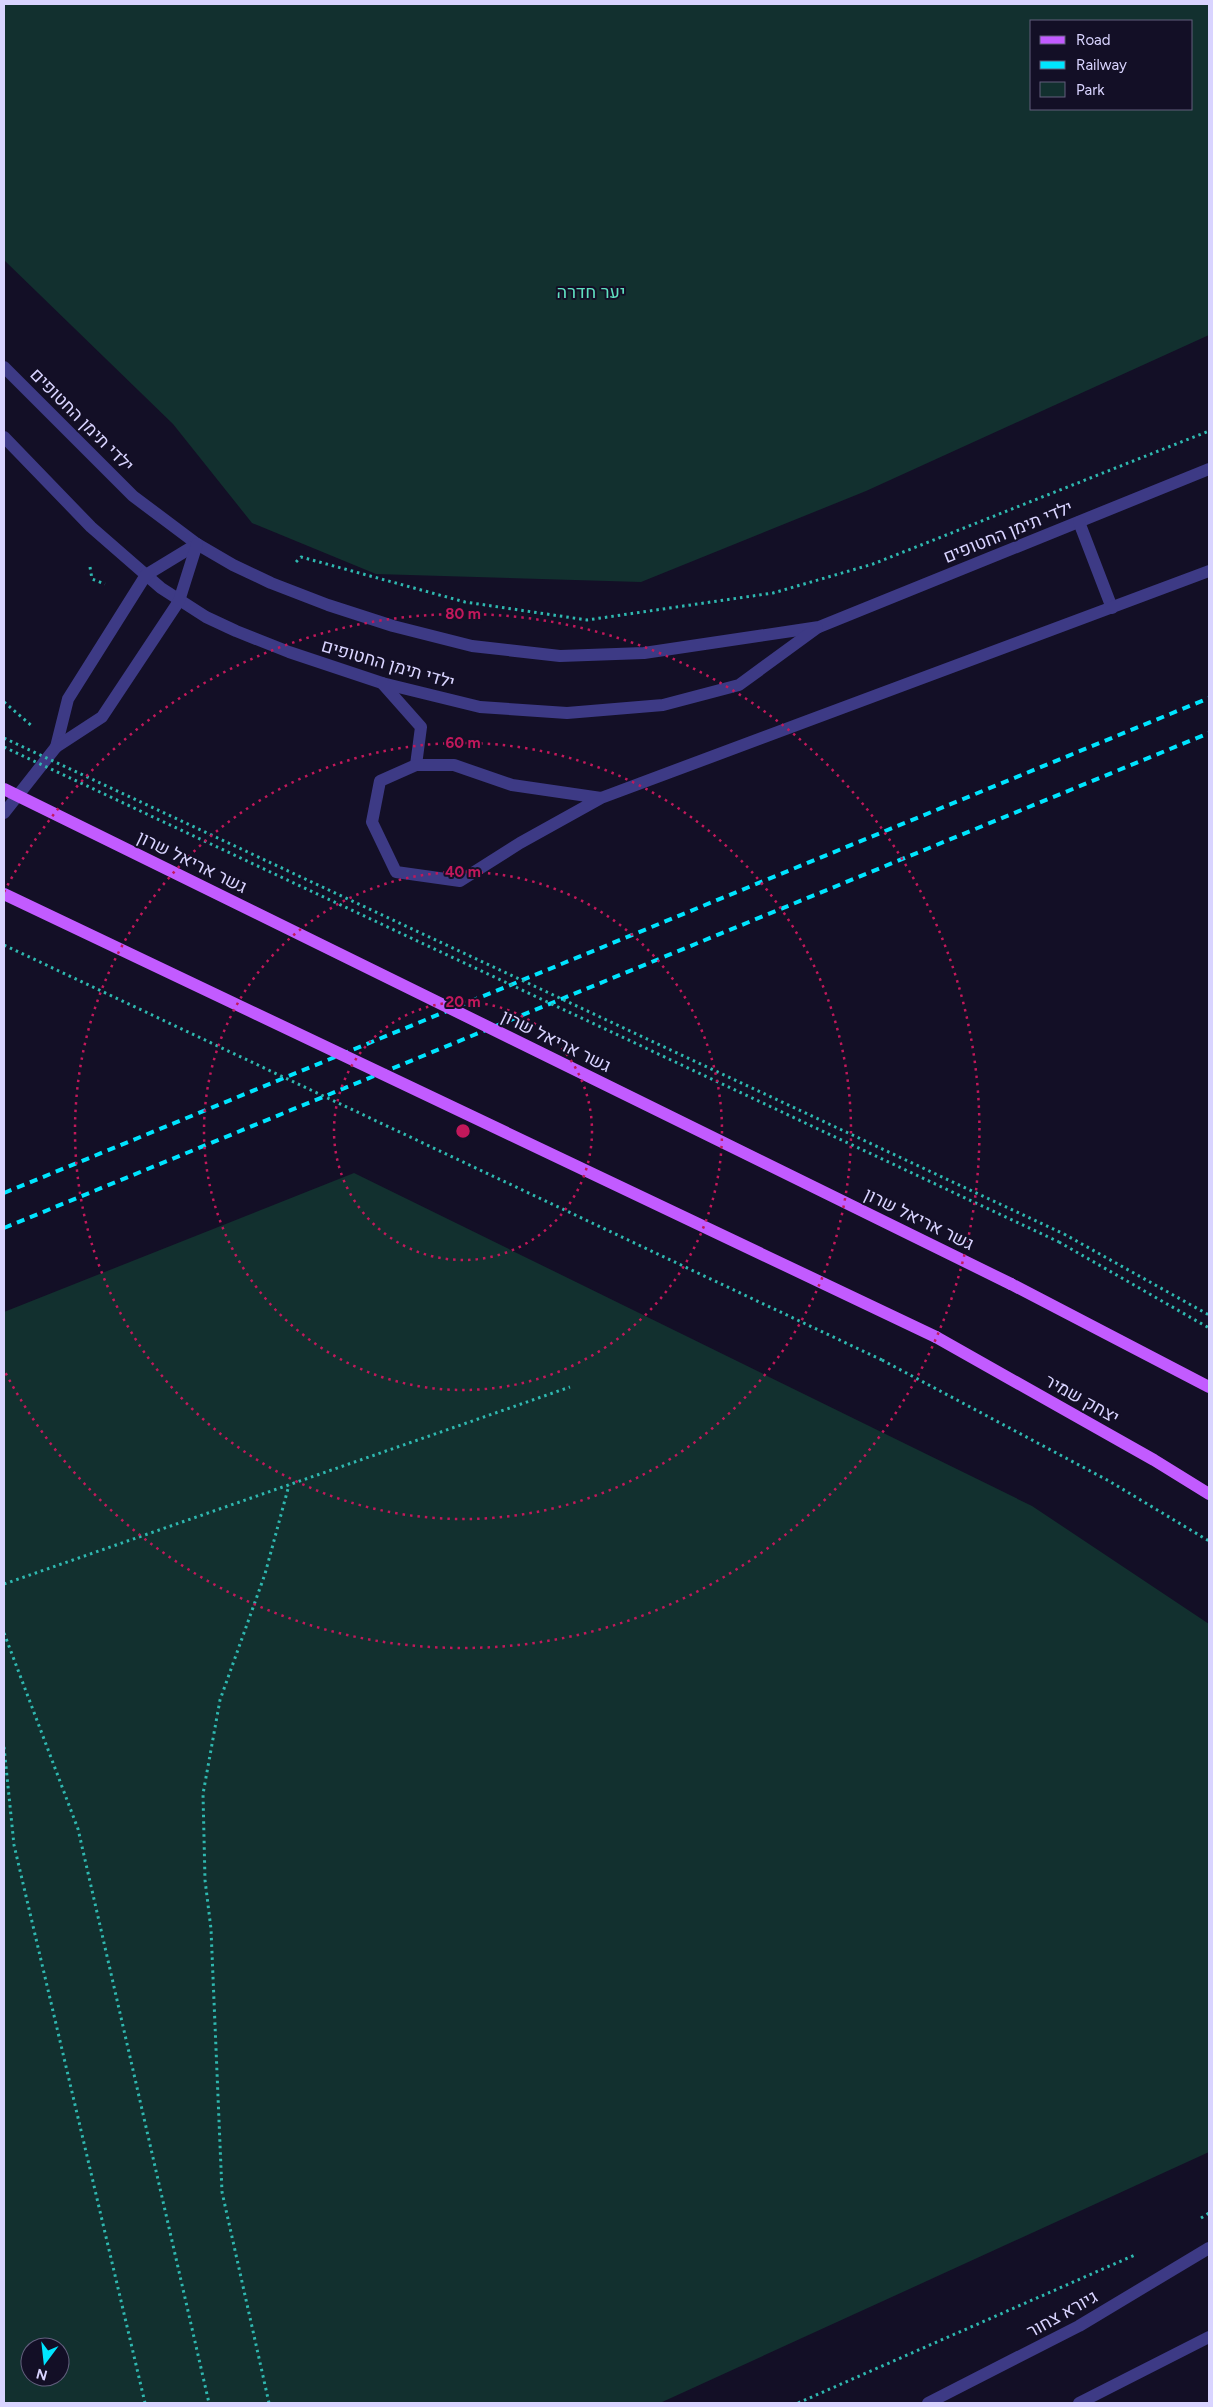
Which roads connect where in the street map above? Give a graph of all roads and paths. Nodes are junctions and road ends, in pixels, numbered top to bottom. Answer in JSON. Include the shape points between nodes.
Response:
{"nodes":[{"id":1,"x":4,"y":366,"type":"edge"},
{"id":2,"x":1209,"y":431,"type":"edge"},
{"id":3,"x":4,"y":436,"type":"edge"},
{"id":4,"x":1209,"y":469,"type":"edge"},
{"id":5,"x":1079,"y":522,"type":"junction"},
{"id":6,"x":198,"y":544,"type":"junction"},
{"id":7,"x":1209,"y":571,"type":"edge"},
{"id":8,"x":146,"y":575,"type":"junction"},
{"id":9,"x":271,"y":583,"type":"junction"},
{"id":10,"x":179,"y":601,"type":"junction"},
{"id":11,"x":1112,"y":608,"type":"junction"},
{"id":12,"x":819,"y":626,"type":"junction"},
{"id":13,"x":382,"y":683,"type":"junction"},
{"id":14,"x":4,"y":738,"type":"edge"},
{"id":15,"x":4,"y":747,"type":"edge"},
{"id":16,"x":56,"y":747,"type":"junction"},
{"id":17,"x":416,"y":765,"type":"junction"},
{"id":18,"x":4,"y":789,"type":"edge"},
{"id":19,"x":601,"y":798,"type":"junction"},
{"id":20,"x":4,"y":813,"type":"edge"},
{"id":21,"x":4,"y":894,"type":"edge"},
{"id":22,"x":4,"y":945,"type":"edge"},
{"id":23,"x":1209,"y":1315,"type":"edge"},
{"id":24,"x":1209,"y":1328,"type":"edge"},
{"id":25,"x":570,"y":1387,"type":"dead end"},
{"id":26,"x":1209,"y":1387,"type":"edge"},
{"id":27,"x":289,"y":1485,"type":"junction"},
{"id":28,"x":1209,"y":1494,"type":"edge"},
{"id":29,"x":1209,"y":1541,"type":"edge"},
{"id":30,"x":4,"y":1584,"type":"edge"},
{"id":31,"x":4,"y":1633,"type":"edge"},
{"id":32,"x":4,"y":1747,"type":"edge"},
{"id":33,"x":1209,"y":2213,"type":"edge"},
{"id":34,"x":1193,"y":2223,"type":"dead end"},
{"id":35,"x":1209,"y":2248,"type":"edge"},
{"id":36,"x":1144,"y":2251,"type":"dead end"},
{"id":37,"x":1209,"y":2337,"type":"edge"},
{"id":38,"x":145,"y":2403,"type":"edge"},
{"id":39,"x":209,"y":2403,"type":"edge"},
{"id":40,"x":269,"y":2403,"type":"edge"},
{"id":41,"x":798,"y":2403,"type":"edge"},
{"id":42,"x":928,"y":2403,"type":"edge"},
{"id":43,"x":1079,"y":2403,"type":"edge"}],
"edges":[{"from":1,"to":6,"type":"street","name":"ילדי תימן החטופים","via":[[133,496]]},
{"from":2,"to":9,"type":"path","via":[[874,564],[773,593],[587,620],[465,602],[301,557]]},
{"from":3,"to":8,"type":"street","name":"ילדי תימן החטופים","via":[[91,527]]},
{"from":4,"to":5,"type":"street","name":"ילדי תימן החטופים"},
{"from":5,"to":11,"type":"street"},
{"from":5,"to":12,"type":"street","name":"ילדי תימן החטופים"},
{"from":6,"to":8,"type":"street"},
{"from":6,"to":9,"type":"street","name":"ילדי תימן החטופים"},
{"from":6,"to":10,"type":"street"},
{"from":7,"to":11,"type":"street"},
{"from":8,"to":10,"type":"street","name":"ילדי תימן החטופים"},
{"from":8,"to":16,"type":"street","via":[[68,699]]},
{"from":9,"to":12,"type":"street","name":"ילדי תימן החטופים","via":[[393,626],[472,646],[560,656],[644,652]]},
{"from":10,"to":13,"type":"street","name":"ילדי תימן החטופים","via":[[236,631]]},
{"from":10,"to":16,"type":"street","via":[[102,717]]},
{"from":11,"to":19,"type":"street"},
{"from":12,"to":13,"type":"street","name":"ילדי תימן החטופים","via":[[739,685],[662,705],[567,713],[480,707]]},
{"from":13,"to":17,"type":"street","via":[[421,727]]},
{"from":14,"to":23,"type":"path","bridge":true,"via":[[1064,1234]]},
{"from":15,"to":24,"type":"path","bridge":true,"via":[[1059,1242]]},
{"from":16,"to":20,"type":"street"},
{"from":17,"to":19,"type":"street","via":[[454,765],[512,785]]},
{"from":17,"to":19,"type":"street","via":[[380,781],[372,822],[396,872],[460,881]]},
{"from":18,"to":26,"type":"main road","name":"גשר אריאל שרון","bridge":true,"via":[[1011,1284]]},
{"from":21,"to":28,"type":"main road","name":"יצחק שמיר","bridge":true,"via":[[936,1337]]},
{"from":22,"to":29,"type":"path","bridge":true,"via":[[882,1360],[1109,1481]]},
{"from":25,"to":27,"type":"path"},
{"from":27,"to":30,"type":"path"},
{"from":27,"to":40,"type":"path","via":[[265,1574],[220,1700],[202,1794],[222,2192]]},
{"from":31,"to":39,"type":"path","via":[[78,1829]]},
{"from":32,"to":38,"type":"path","via":[[14,1845]]},
{"from":33,"to":34,"type":"path"},
{"from":35,"to":42,"type":"street","name":"גיורא צחור","via":[[1079,2326]]},
{"from":36,"to":41,"type":"path"},
{"from":37,"to":43,"type":"street"}]}
